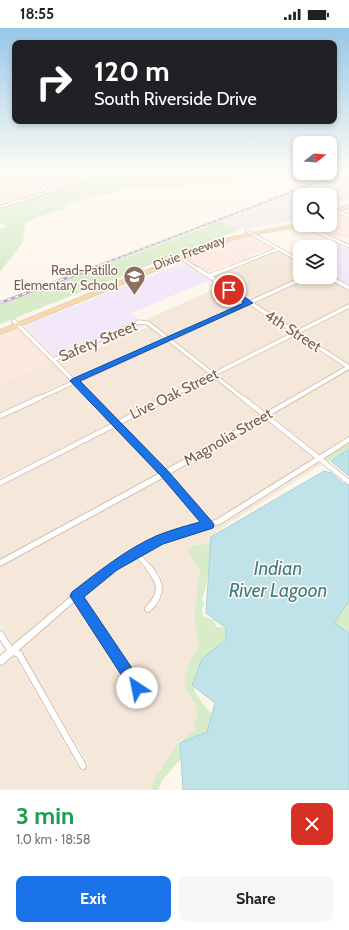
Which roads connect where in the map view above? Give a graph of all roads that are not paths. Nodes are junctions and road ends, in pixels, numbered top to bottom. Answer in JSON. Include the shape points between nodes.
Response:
{"nodes":[{"id":1,"x":349,"y":206,"type":"edge"},
{"id":2,"x":337,"y":210,"type":"edge"},
{"id":3,"x":337,"y":212,"type":"edge"},
{"id":4,"x":349,"y":216,"type":"edge"},
{"id":5,"x":293,"y":225,"type":"edge"},
{"id":6,"x":249,"y":232,"type":"junction"},
{"id":7,"x":318,"y":232,"type":"edge"},
{"id":8,"x":349,"y":246,"type":"edge"},
{"id":9,"x":278,"y":249,"type":"junction"},
{"id":10,"x":180,"y":257,"type":"junction"},
{"id":11,"x":293,"y":257,"type":"edge"},
{"id":12,"x":209,"y":276,"type":"junction"},
{"id":13,"x":337,"y":281,"type":"edge"},
{"id":14,"x":293,"y":283,"type":"edge"},
{"id":15,"x":349,"y":288,"type":"edge"},
{"id":16,"x":249,"y":303,"type":"junction"},
{"id":17,"x":349,"y":306,"type":"edge"},
{"id":18,"x":16,"y":323,"type":"junction"},
{"id":19,"x":0,"y":327,"type":"edge"},
{"id":20,"x":0,"y":332,"type":"edge"},
{"id":21,"x":295,"y":333,"type":"junction"},
{"id":22,"x":169,"y":339,"type":"junction"},
{"id":23,"x":53,"y":360,"type":"junction"},
{"id":24,"x":349,"y":367,"type":"edge"},
{"id":25,"x":214,"y":374,"type":"junction"},
{"id":26,"x":75,"y":381,"type":"junction"},
{"id":27,"x":265,"y":415,"type":"junction"},
{"id":28,"x":0,"y":416,"type":"edge"},
{"id":29,"x":116,"y":423,"type":"junction"},
{"id":30,"x":349,"y":439,"type":"edge"},
{"id":31,"x":318,"y":458,"type":"junction"},
{"id":32,"x":164,"y":474,"type":"junction"},
{"id":33,"x":349,"y":482,"type":"edge"},
{"id":34,"x":0,"y":483,"type":"edge"},
{"id":35,"x":209,"y":524,"type":"junction"},
{"id":36,"x":136,"y":553,"type":"junction"},
{"id":37,"x":0,"y":563,"type":"edge"},
{"id":38,"x":76,"y":596,"type":"junction"},
{"id":39,"x":148,"y":609,"type":"dead end"},
{"id":40,"x":0,"y":634,"type":"edge"},
{"id":41,"x":12,"y":651,"type":"junction"},
{"id":42,"x":0,"y":661,"type":"edge"},
{"id":43,"x":146,"y":701,"type":"dead end"},
{"id":44,"x":83,"y":766,"type":"dead end"}],
"edges":[{"from":1,"to":2,"type":"main road"},
{"from":3,"to":4,"type":"street"},
{"from":5,"to":6,"type":"main road","name":"Dixie Freeway"},
{"from":6,"to":9,"type":"street"},
{"from":6,"to":10,"type":"main road","name":"Dixie Freeway"},
{"from":7,"to":8,"type":"street"},
{"from":9,"to":11,"type":"street"},
{"from":9,"to":12,"type":"street"},
{"from":10,"to":12,"type":"street","name":"4th Street"},
{"from":10,"to":18,"type":"main road","name":"Dixie Freeway"},
{"from":12,"to":16,"type":"street","name":"4th Street"},
{"from":13,"to":15,"type":"street"},
{"from":14,"to":16,"type":"street"},
{"from":16,"to":21,"type":"street","name":"4th Street"},
{"from":16,"to":22,"type":"street"},
{"from":17,"to":21,"type":"street","name":"Live Oak Street"},
{"from":18,"to":19,"type":"main road"},
{"from":18,"to":20,"type":"main road"},
{"from":18,"to":23,"type":"street"},
{"from":21,"to":24,"type":"street","name":"4th Street"},
{"from":21,"to":25,"type":"street","name":"Live Oak Street"},
{"from":22,"to":23,"type":"street","name":"Safety Street","via":[[143,322]]},
{"from":22,"to":25,"type":"street"},
{"from":22,"to":26,"type":"street"},
{"from":23,"to":26,"type":"street"},
{"from":24,"to":27,"type":"street","name":"Magnolia Street"},
{"from":25,"to":27,"type":"street"},
{"from":25,"to":29,"type":"street","name":"Live Oak Street"},
{"from":26,"to":28,"type":"street"},
{"from":26,"to":29,"type":"street"},
{"from":27,"to":31,"type":"street"},
{"from":27,"to":32,"type":"street","name":"Magnolia Street"},
{"from":29,"to":32,"type":"street"},
{"from":29,"to":34,"type":"street","name":"Live Oak Street"},
{"from":30,"to":31,"type":"street"},
{"from":31,"to":33,"type":"street"},
{"from":31,"to":35,"type":"street","via":[[227,517]]},
{"from":32,"to":35,"type":"street"},
{"from":32,"to":37,"type":"street","name":"Magnolia Street"},
{"from":35,"to":36,"type":"street","via":[[174,534]]},
{"from":36,"to":38,"type":"street","via":[[113,567]]},
{"from":36,"to":39,"type":"street","via":[[157,577],[160,585],[160,594]]},
{"from":38,"to":41,"type":"street"},
{"from":38,"to":43,"type":"street"},
{"from":40,"to":41,"type":"street"},
{"from":41,"to":42,"type":"street"},
{"from":41,"to":44,"type":"street","via":[[19,654]]}]}
